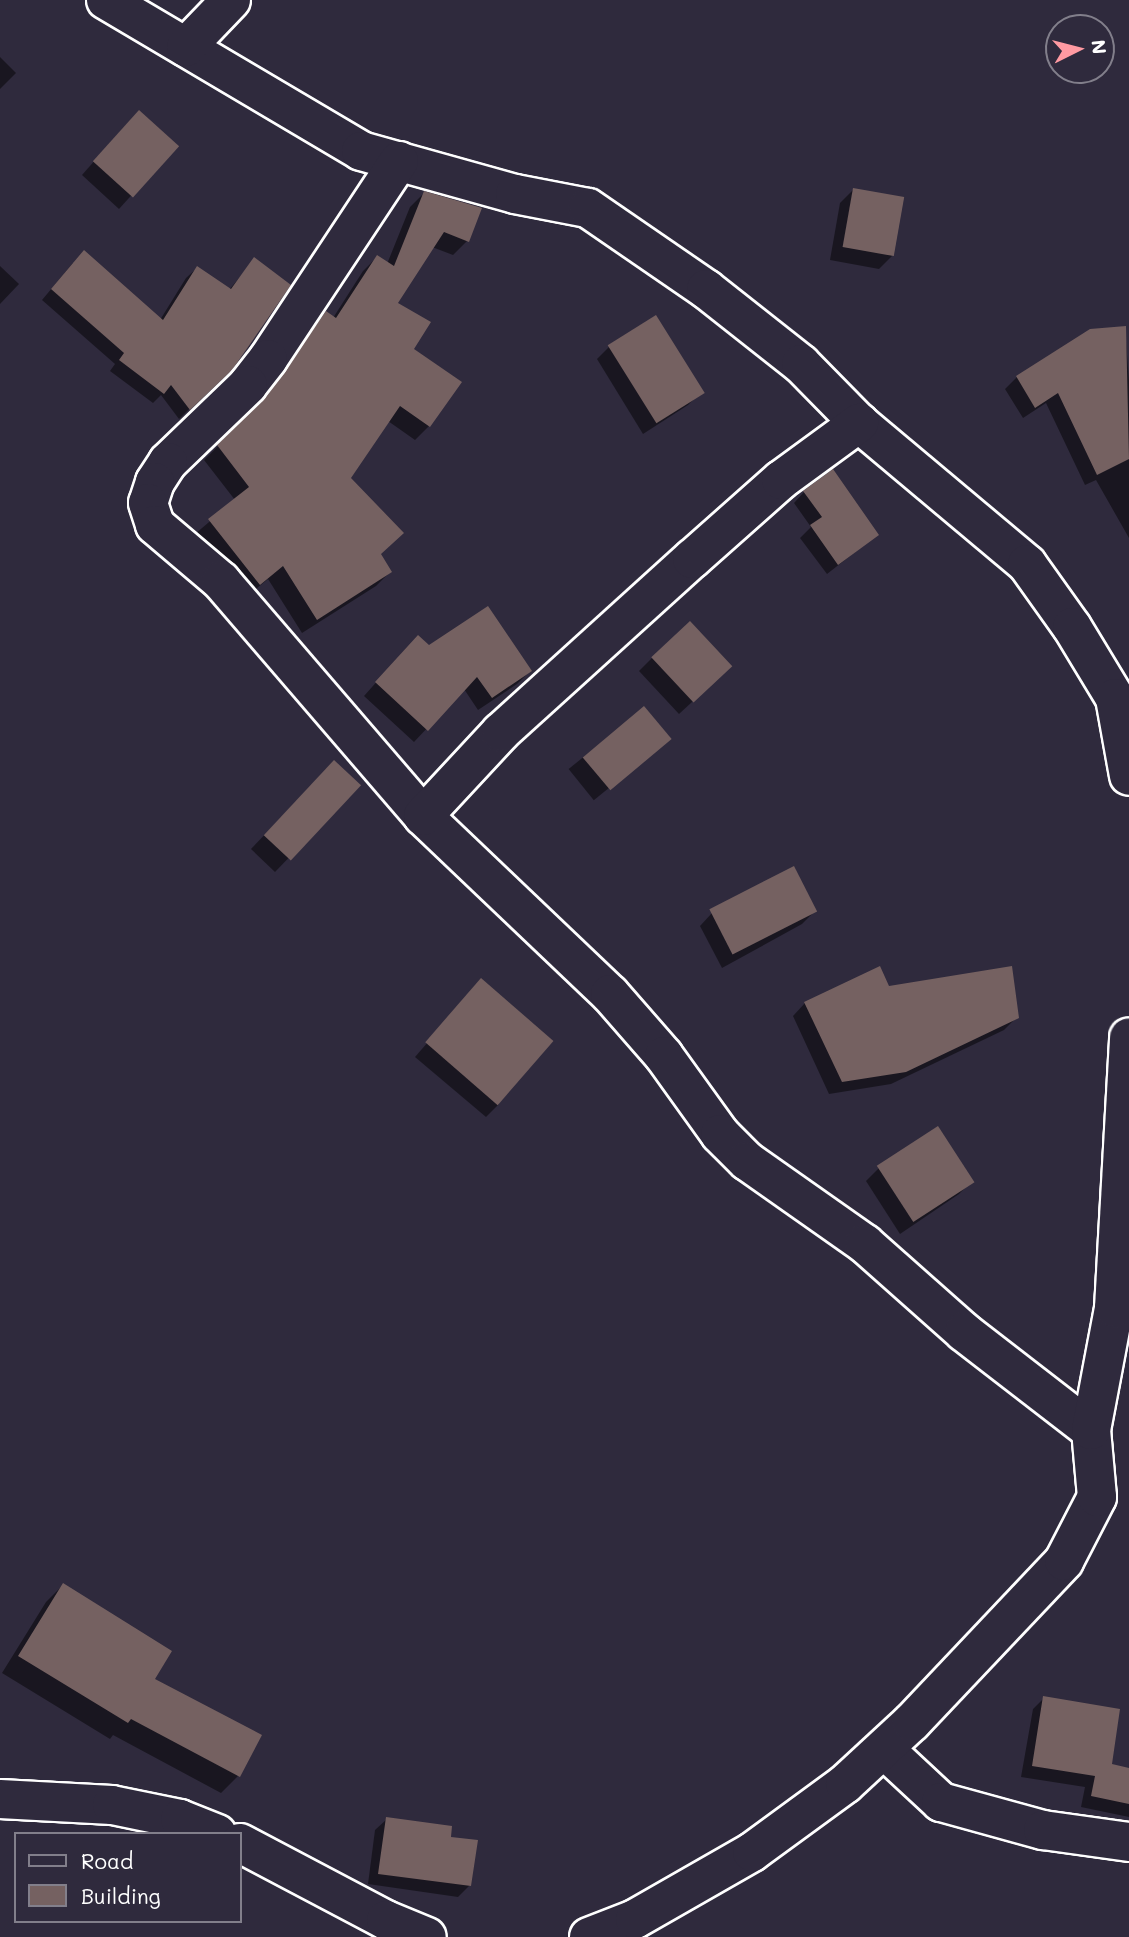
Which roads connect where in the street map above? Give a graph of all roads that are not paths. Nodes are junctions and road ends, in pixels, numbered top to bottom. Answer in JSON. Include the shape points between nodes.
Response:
{"nodes":[{"id":1,"x":106,"y":0,"type":"edge"},
{"id":2,"x":231,"y":0,"type":"edge"},
{"id":3,"x":186,"y":47,"type":"junction"},
{"id":4,"x":399,"y":161,"type":"junction"},
{"id":5,"x":859,"y":423,"type":"junction"},
{"id":6,"x":1129,"y":776,"type":"edge"},
{"id":7,"x":423,"y":816,"type":"junction"},
{"id":8,"x":1129,"y":1037,"type":"edge"},
{"id":9,"x":1091,"y":1430,"type":"junction"},
{"id":10,"x":884,"y":1749,"type":"junction"},
{"id":11,"x":0,"y":1799,"type":"edge"},
{"id":12,"x":212,"y":1832,"type":"edge"},
{"id":13,"x":1129,"y":1842,"type":"edge"},
{"id":14,"x":242,"y":1844,"type":"edge"},
{"id":15,"x":427,"y":1937,"type":"edge"},
{"id":16,"x":589,"y":1937,"type":"edge"}],
"edges":[{"from":1,"to":3,"type":"street"},
{"from":2,"to":3,"type":"street"},
{"from":3,"to":4,"type":"street","via":[[361,151]]},
{"from":4,"to":5,"type":"street","via":[[515,194],[588,208],[801,364]]},
{"from":4,"to":7,"type":"street","via":[[268,359],[248,385],[168,462],[148,503],[155,525],[221,581]]},
{"from":5,"to":6,"type":"street","via":[[1027,564],[1115,698]]},
{"from":5,"to":7,"type":"street","via":[[781,480],[692,559],[502,732]]},
{"from":7,"to":9,"type":"street","via":[[610,994],[664,1056],[720,1134],[747,1161],[865,1244],[964,1332]]},
{"from":8,"to":9,"type":"street","via":[[1114,1308]]},
{"from":9,"to":10,"type":"street","via":[[1097,1497],[1064,1561]]},
{"from":10,"to":13,"type":"street","via":[[941,1802],[1044,1830]]},
{"from":10,"to":16,"type":"street","via":[[845,1784],[752,1852],[635,1919]]},
{"from":11,"to":12,"type":"street","via":[[112,1805],[180,1819]]},
{"from":14,"to":15,"type":"street"}]}
